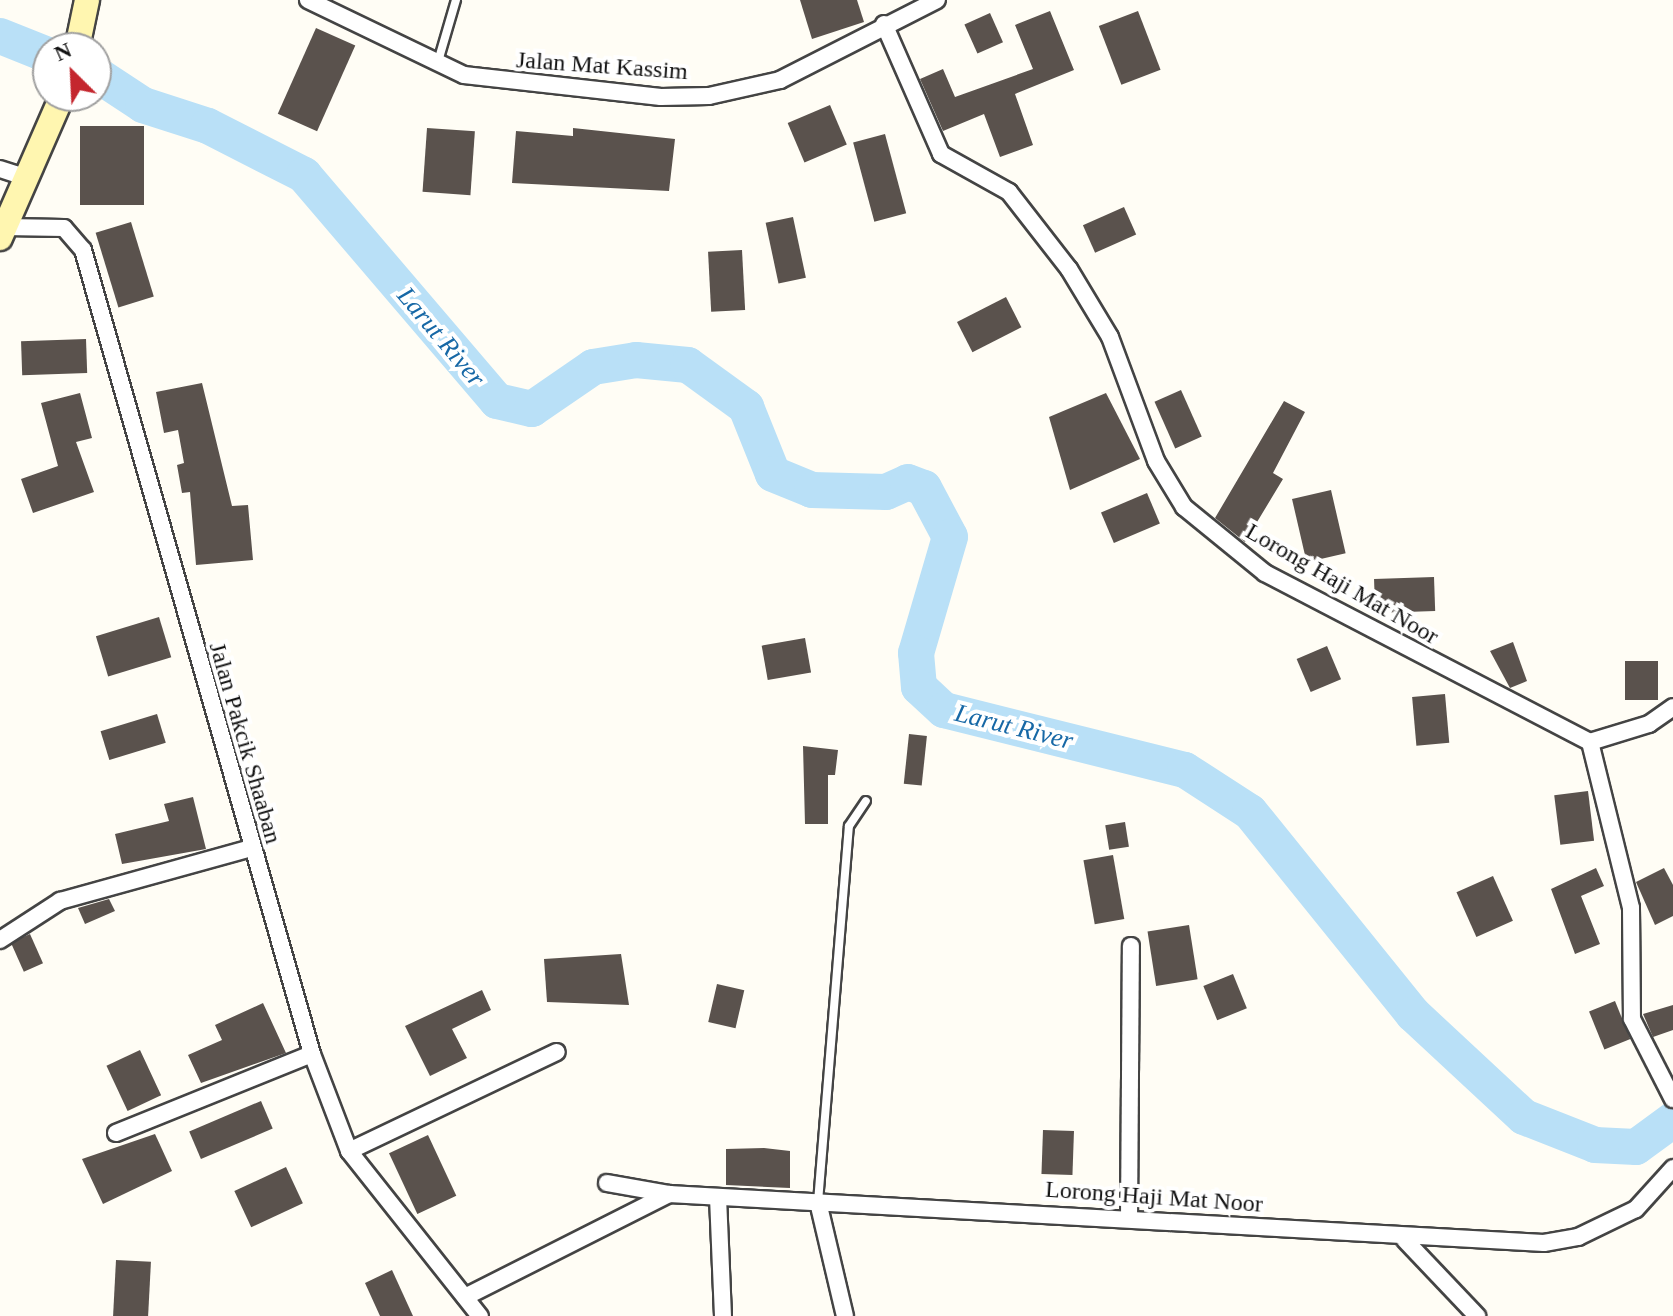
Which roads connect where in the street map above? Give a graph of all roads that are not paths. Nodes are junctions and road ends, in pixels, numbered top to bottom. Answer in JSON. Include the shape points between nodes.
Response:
{"nodes":[{"id":1,"x":308,"y":0,"type":"edge"},
{"id":2,"x":456,"y":0,"type":"edge"},
{"id":3,"x":937,"y":0,"type":"edge"},
{"id":4,"x":86,"y":5,"type":"edge"},
{"id":5,"x":884,"y":24,"type":"junction"},
{"id":6,"x":80,"y":32,"type":"edge"},
{"id":7,"x":437,"y":66,"type":"junction"},
{"id":8,"x":55,"y":112,"type":"edge"},
{"id":9,"x":0,"y":169,"type":"edge"},
{"id":10,"x":27,"y":178,"type":"junction"},
{"id":11,"x":3,"y":232,"type":"edge"},
{"id":12,"x":1673,"y":707,"type":"edge"},
{"id":13,"x":1590,"y":742,"type":"junction"},
{"id":14,"x":866,"y":801,"type":"dead end"},
{"id":15,"x":251,"y":848,"type":"junction"},
{"id":16,"x":0,"y":940,"type":"edge"},
{"id":17,"x":1131,"y":946,"type":"dead end"},
{"id":18,"x":557,"y":1052,"type":"dead end"},
{"id":19,"x":312,"y":1054,"type":"junction"},
{"id":20,"x":1672,"y":1098,"type":"edge"},
{"id":21,"x":116,"y":1133,"type":"dead end"},
{"id":22,"x":349,"y":1151,"type":"junction"},
{"id":23,"x":1673,"y":1168,"type":"edge"},
{"id":24,"x":607,"y":1183,"type":"dead end"},
{"id":25,"x":669,"y":1194,"type":"junction"},
{"id":26,"x":718,"y":1197,"type":"junction"},
{"id":27,"x":818,"y":1202,"type":"junction"},
{"id":28,"x":1129,"y":1219,"type":"junction"},
{"id":29,"x":1405,"y":1240,"type":"junction"},
{"id":30,"x":465,"y":1297,"type":"junction"},
{"id":31,"x":480,"y":1316,"type":"edge"},
{"id":32,"x":723,"y":1316,"type":"edge"},
{"id":33,"x":845,"y":1316,"type":"edge"},
{"id":34,"x":1477,"y":1316,"type":"edge"}],
"edges":[{"from":1,"to":7,"type":"street","name":"Jalan Mat Kassim"},
{"from":2,"to":7,"type":"lane"},
{"from":3,"to":5,"type":"street","name":"Jalan Mat Kassim"},
{"from":4,"to":6,"type":"main road"},
{"from":5,"to":7,"type":"street","name":"Jalan Mat Kassim","via":[[780,80],[709,96],[494,82]]},
{"from":5,"to":13,"type":"street","name":"Lorong Haji Mat Noor","via":[[941,154],[1009,192],[1069,269],[1110,337],[1156,461],[1194,517],[1265,573]]},
{"from":8,"to":10,"type":"main road"},
{"from":9,"to":10,"type":"street"},
{"from":10,"to":11,"type":"main road"},
{"from":11,"to":15,"type":"street","name":"Jalan Pakcik Shaaban","via":[[64,228],[83,250]]},
{"from":12,"to":13,"type":"street","via":[[1649,724]]},
{"from":13,"to":20,"type":"street","via":[[1631,908],[1632,1019]]},
{"from":14,"to":27,"type":"lane","via":[[849,826]]},
{"from":15,"to":16,"type":"street","via":[[60,901]]},
{"from":15,"to":19,"type":"street","name":"Jalan Pakcik Shaaban"},
{"from":17,"to":28,"type":"street"},
{"from":18,"to":22,"type":"street"},
{"from":19,"to":21,"type":"street"},
{"from":19,"to":22,"type":"street","name":"Jalan Pakcik Shaaban"},
{"from":22,"to":30,"type":"street","name":"Jalan Pakcik Shaaban"},
{"from":23,"to":29,"type":"street","name":"Lorong Haji Mat Noor","via":[[1636,1209],[1578,1237]]},
{"from":24,"to":25,"type":"street","name":"Lorong Haji Mat Noor"},
{"from":25,"to":26,"type":"street","name":"Lorong Haji Mat Noor"},
{"from":25,"to":30,"type":"street"},
{"from":26,"to":27,"type":"street","name":"Lorong Haji Mat Noor"},
{"from":26,"to":32,"type":"street"},
{"from":27,"to":28,"type":"street","name":"Lorong Haji Mat Noor"},
{"from":27,"to":33,"type":"street"},
{"from":28,"to":29,"type":"street","name":"Lorong Haji Mat Noor"},
{"from":29,"to":34,"type":"street"},
{"from":30,"to":31,"type":"street","name":"Jalan Pakcik Shaaban"}]}
